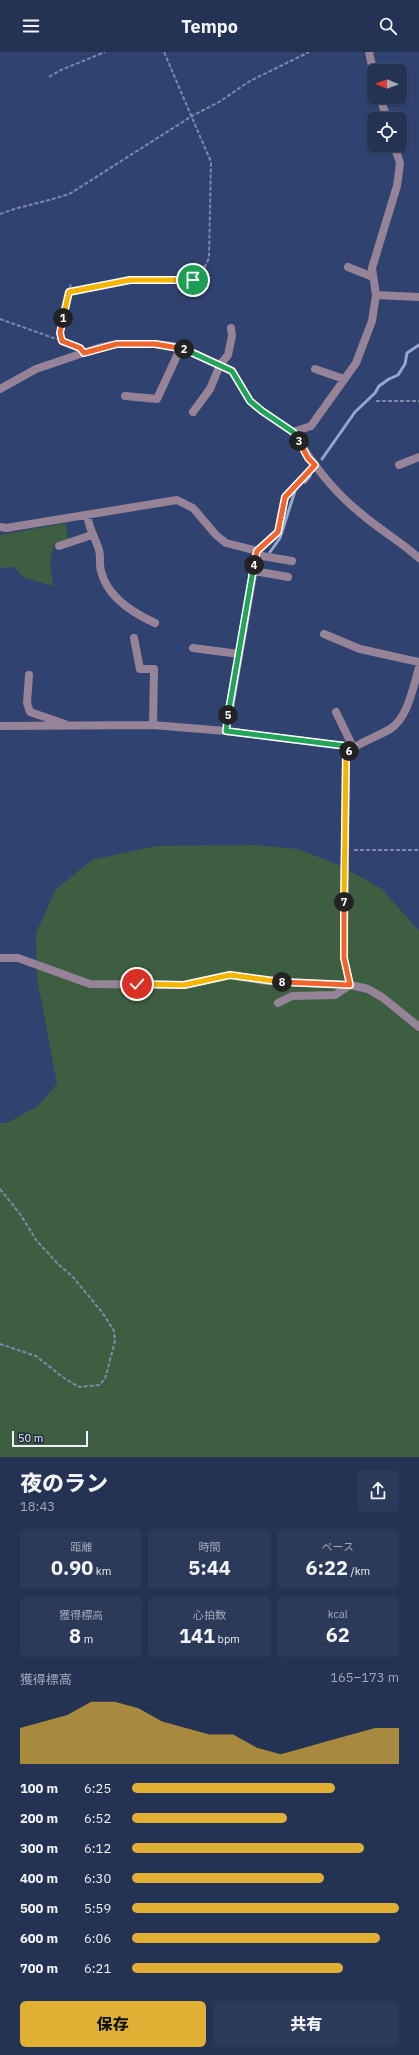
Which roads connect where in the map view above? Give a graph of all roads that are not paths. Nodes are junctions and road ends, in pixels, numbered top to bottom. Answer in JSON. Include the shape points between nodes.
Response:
{"nodes":[{"id":1,"x":369,"y":52,"type":"edge"},
{"id":2,"x":372,"y":64,"type":"edge"},
{"id":3,"x":396,"y":152,"type":"edge"},
{"id":4,"x":348,"y":267,"type":"dead end"},
{"id":5,"x":373,"y":277,"type":"junction"},
{"id":6,"x":376,"y":295,"type":"junction"},
{"id":7,"x":419,"y":297,"type":"edge"},
{"id":8,"x":231,"y":328,"type":"dead end"},
{"id":9,"x":181,"y":347,"type":"junction"},
{"id":10,"x":220,"y":365,"type":"junction"},
{"id":11,"x":315,"y":369,"type":"dead end"},
{"id":12,"x":344,"y":379,"type":"junction"},
{"id":13,"x":0,"y":389,"type":"edge"},
{"id":14,"x":124,"y":396,"type":"dead end"},
{"id":15,"x":193,"y":412,"type":"dead end"},
{"id":16,"x":293,"y":432,"type":"junction"},
{"id":17,"x":419,"y":457,"type":"edge"},
{"id":18,"x":315,"y":465,"type":"junction"},
{"id":19,"x":399,"y":465,"type":"dead end"},
{"id":20,"x":87,"y":515,"type":"junction"},
{"id":21,"x":0,"y":527,"type":"edge"},
{"id":22,"x":92,"y":534,"type":"junction"},
{"id":23,"x":59,"y":546,"type":"dead end"},
{"id":24,"x":257,"y":553,"type":"junction"},
{"id":25,"x":419,"y":558,"type":"edge"},
{"id":26,"x":292,"y":561,"type":"dead end"},
{"id":27,"x":254,"y":571,"type":"junction"},
{"id":28,"x":288,"y":577,"type":"dead end"},
{"id":29,"x":155,"y":622,"type":"dead end"},
{"id":30,"x":324,"y":634,"type":"dead end"},
{"id":31,"x":134,"y":638,"type":"dead end"},
{"id":32,"x":193,"y":648,"type":"dead end"},
{"id":33,"x":239,"y":654,"type":"junction"},
{"id":34,"x":419,"y":662,"type":"edge"},
{"id":35,"x":419,"y":668,"type":"edge"},
{"id":36,"x":29,"y":675,"type":"dead end"},
{"id":37,"x":336,"y":712,"type":"dead end"},
{"id":38,"x":153,"y":725,"type":"junction"},
{"id":39,"x":0,"y":726,"type":"edge"},
{"id":40,"x":67,"y":726,"type":"junction"},
{"id":41,"x":226,"y":731,"type":"junction"},
{"id":42,"x":354,"y":747,"type":"junction"},
{"id":43,"x":0,"y":958,"type":"edge"},
{"id":44,"x":350,"y":985,"type":"junction"},
{"id":45,"x":278,"y":1003,"type":"dead end"},
{"id":46,"x":419,"y":1027,"type":"edge"}],
"edges":[{"from":1,"to":2,"type":"street"},
{"from":3,"to":5,"type":"street","via":[[400,163],[397,186],[372,268]]},
{"from":4,"to":5,"type":"street"},
{"from":5,"to":6,"type":"street"},
{"from":6,"to":7,"type":"street"},
{"from":6,"to":12,"type":"street","via":[[372,321],[356,363]]},
{"from":8,"to":10,"type":"street","via":[[228,355]]},
{"from":9,"to":10,"type":"street"},
{"from":9,"to":13,"type":"street","via":[[117,344],[36,369]]},
{"from":9,"to":14,"type":"street","via":[[157,400]]},
{"from":10,"to":15,"type":"street","via":[[210,389]]},
{"from":10,"to":16,"type":"street","via":[[232,371],[250,401]]},
{"from":11,"to":12,"type":"street"},
{"from":12,"to":16,"type":"street","via":[[311,426]]},
{"from":16,"to":18,"type":"street"},
{"from":17,"to":19,"type":"street"},
{"from":18,"to":24,"type":"street","via":[[285,497],[278,532]]},
{"from":18,"to":25,"type":"street","via":[[326,481],[357,510]]},
{"from":20,"to":21,"type":"street"},
{"from":20,"to":22,"type":"street","via":[[88,527]]},
{"from":20,"to":24,"type":"street","via":[[177,500],[193,508],[226,543]]},
{"from":22,"to":23,"type":"street"},
{"from":22,"to":29,"type":"street","via":[[99,550],[101,572],[118,600]]},
{"from":24,"to":26,"type":"street"},
{"from":24,"to":27,"type":"street"},
{"from":27,"to":28,"type":"street"},
{"from":27,"to":33,"type":"street"},
{"from":30,"to":34,"type":"street","via":[[360,649]]},
{"from":31,"to":38,"type":"street","via":[[140,669],[154,669]]},
{"from":32,"to":33,"type":"street"},
{"from":33,"to":41,"type":"street"},
{"from":35,"to":42,"type":"street","via":[[406,708],[391,729]]},
{"from":36,"to":40,"type":"street","via":[[27,703],[30,712],[64,722]]},
{"from":37,"to":42,"type":"street"},
{"from":38,"to":40,"type":"street"},
{"from":38,"to":41,"type":"street"},
{"from":39,"to":40,"type":"street"},
{"from":41,"to":42,"type":"street"},
{"from":42,"to":44,"type":"street","via":[[346,754],[344,958]]},
{"from":43,"to":44,"type":"street","via":[[18,958],[90,984],[184,985],[230,975],[267,981]]},
{"from":44,"to":45,"type":"street","via":[[335,995],[292,996]]},
{"from":44,"to":46,"type":"street","via":[[382,997]]}]}
